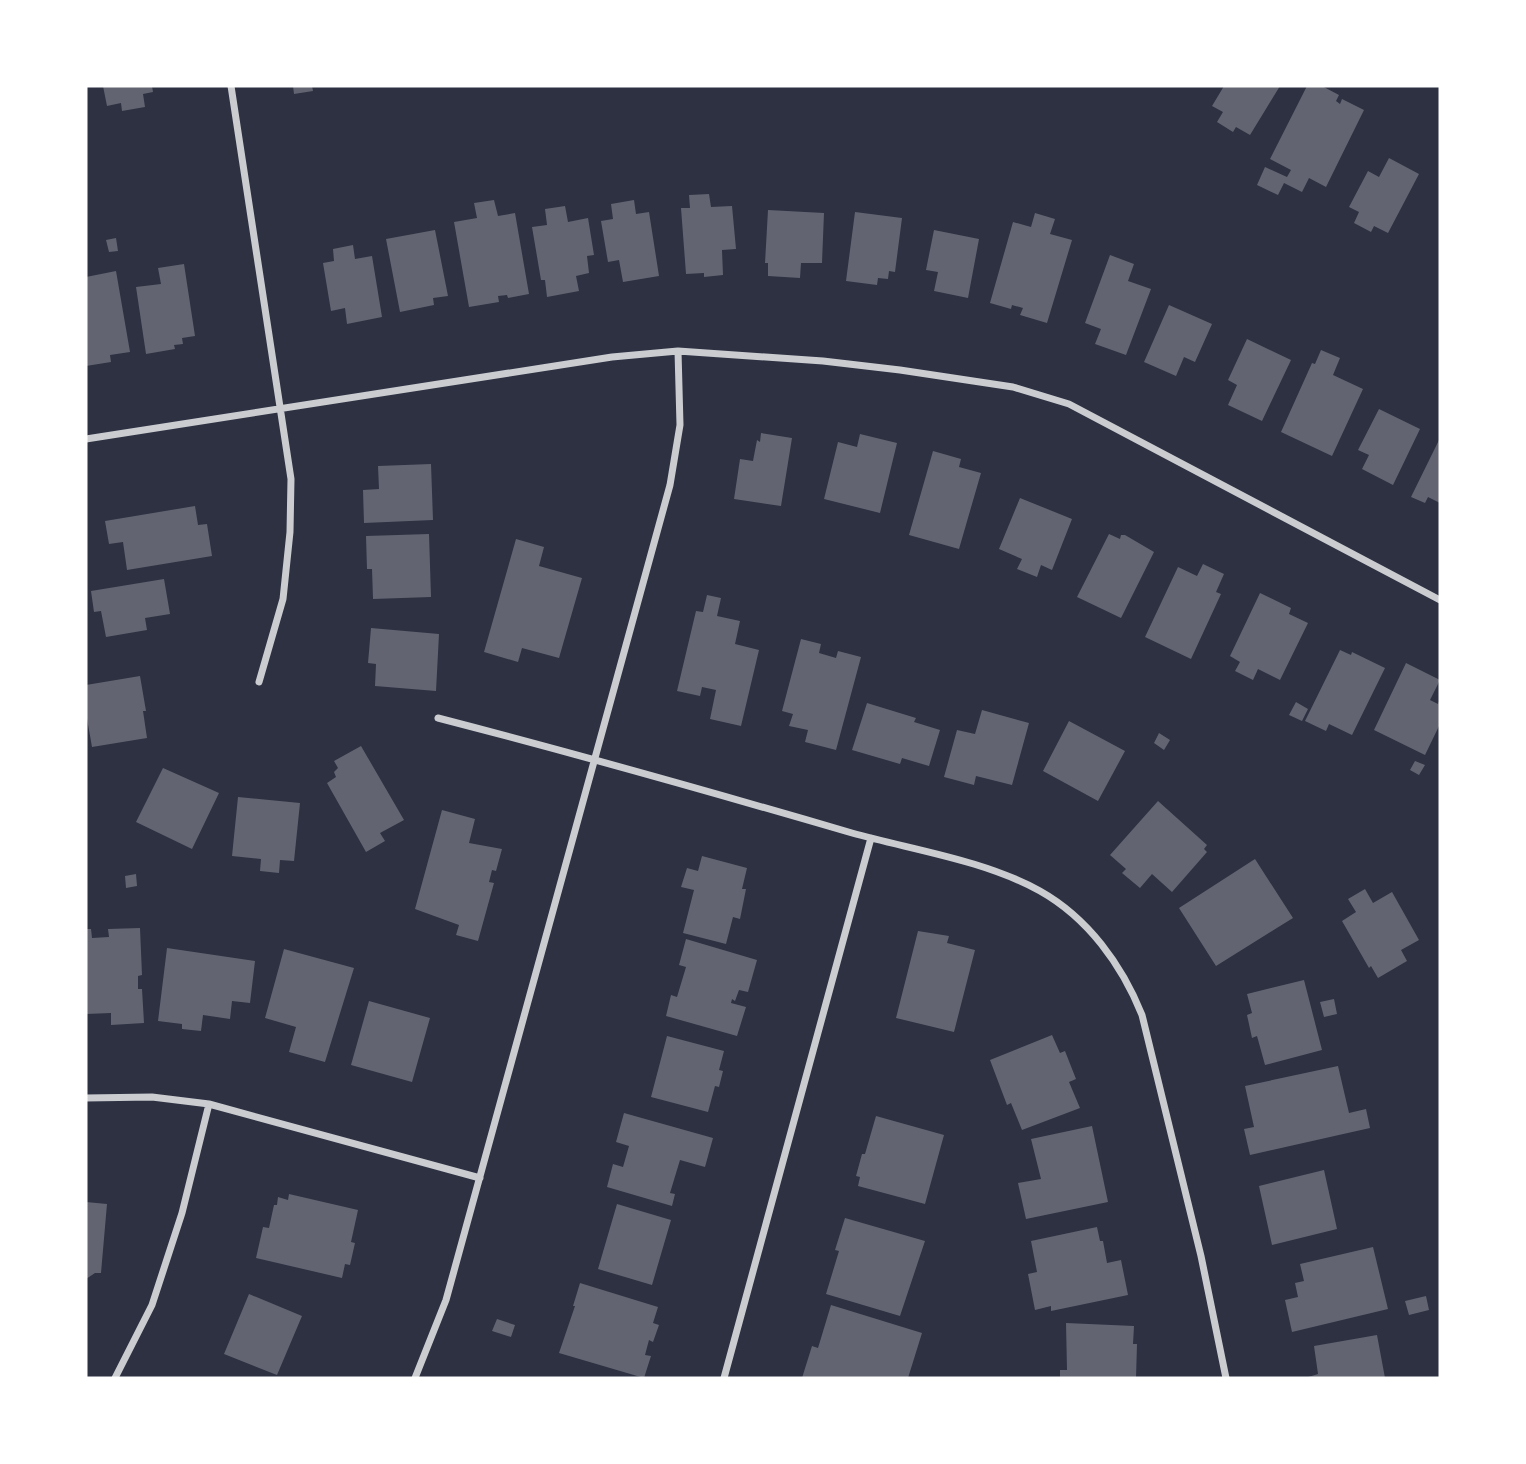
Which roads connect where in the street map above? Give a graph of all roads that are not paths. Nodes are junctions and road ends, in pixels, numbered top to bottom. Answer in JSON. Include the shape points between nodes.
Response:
{"nodes":[{"id":1,"x":231,"y":86,"type":"edge"},
{"id":2,"x":678,"y":351,"type":"junction"},
{"id":3,"x":281,"y":409,"type":"junction"},
{"id":4,"x":86,"y":439,"type":"edge"},
{"id":5,"x":1440,"y":600,"type":"edge"},
{"id":6,"x":259,"y":682,"type":"dead end"},
{"id":7,"x":438,"y":718,"type":"dead end"},
{"id":8,"x":594,"y":759,"type":"junction"},
{"id":9,"x":871,"y":838,"type":"junction"},
{"id":10,"x":86,"y":1098,"type":"edge"},
{"id":11,"x":209,"y":1104,"type":"junction"},
{"id":12,"x":481,"y":1178,"type":"junction"},
{"id":13,"x":115,"y":1378,"type":"edge"},
{"id":14,"x":415,"y":1378,"type":"edge"},
{"id":15,"x":724,"y":1378,"type":"edge"},
{"id":16,"x":1226,"y":1378,"type":"edge"}],
"edges":[{"from":1,"to":3,"type":"street"},
{"from":2,"to":3,"type":"street","via":[[612,357]]},
{"from":2,"to":5,"type":"street","via":[[900,370],[1013,387],[1069,404]]},
{"from":2,"to":8,"type":"street","via":[[680,425],[670,485]]},
{"from":3,"to":4,"type":"street"},
{"from":3,"to":6,"type":"street","via":[[291,479],[290,532],[283,599]]},
{"from":7,"to":8,"type":"street"},
{"from":8,"to":9,"type":"street"},
{"from":8,"to":12,"type":"street"},
{"from":9,"to":15,"type":"street"},
{"from":9,"to":16,"type":"street","via":[[999,872],[1040,891],[1060,904],[1110,954],[1142,1016]]},
{"from":10,"to":11,"type":"street","via":[[152,1097]]},
{"from":11,"to":12,"type":"street"},
{"from":11,"to":13,"type":"street","via":[[182,1213],[152,1305]]},
{"from":12,"to":14,"type":"street","via":[[446,1300]]}]}
